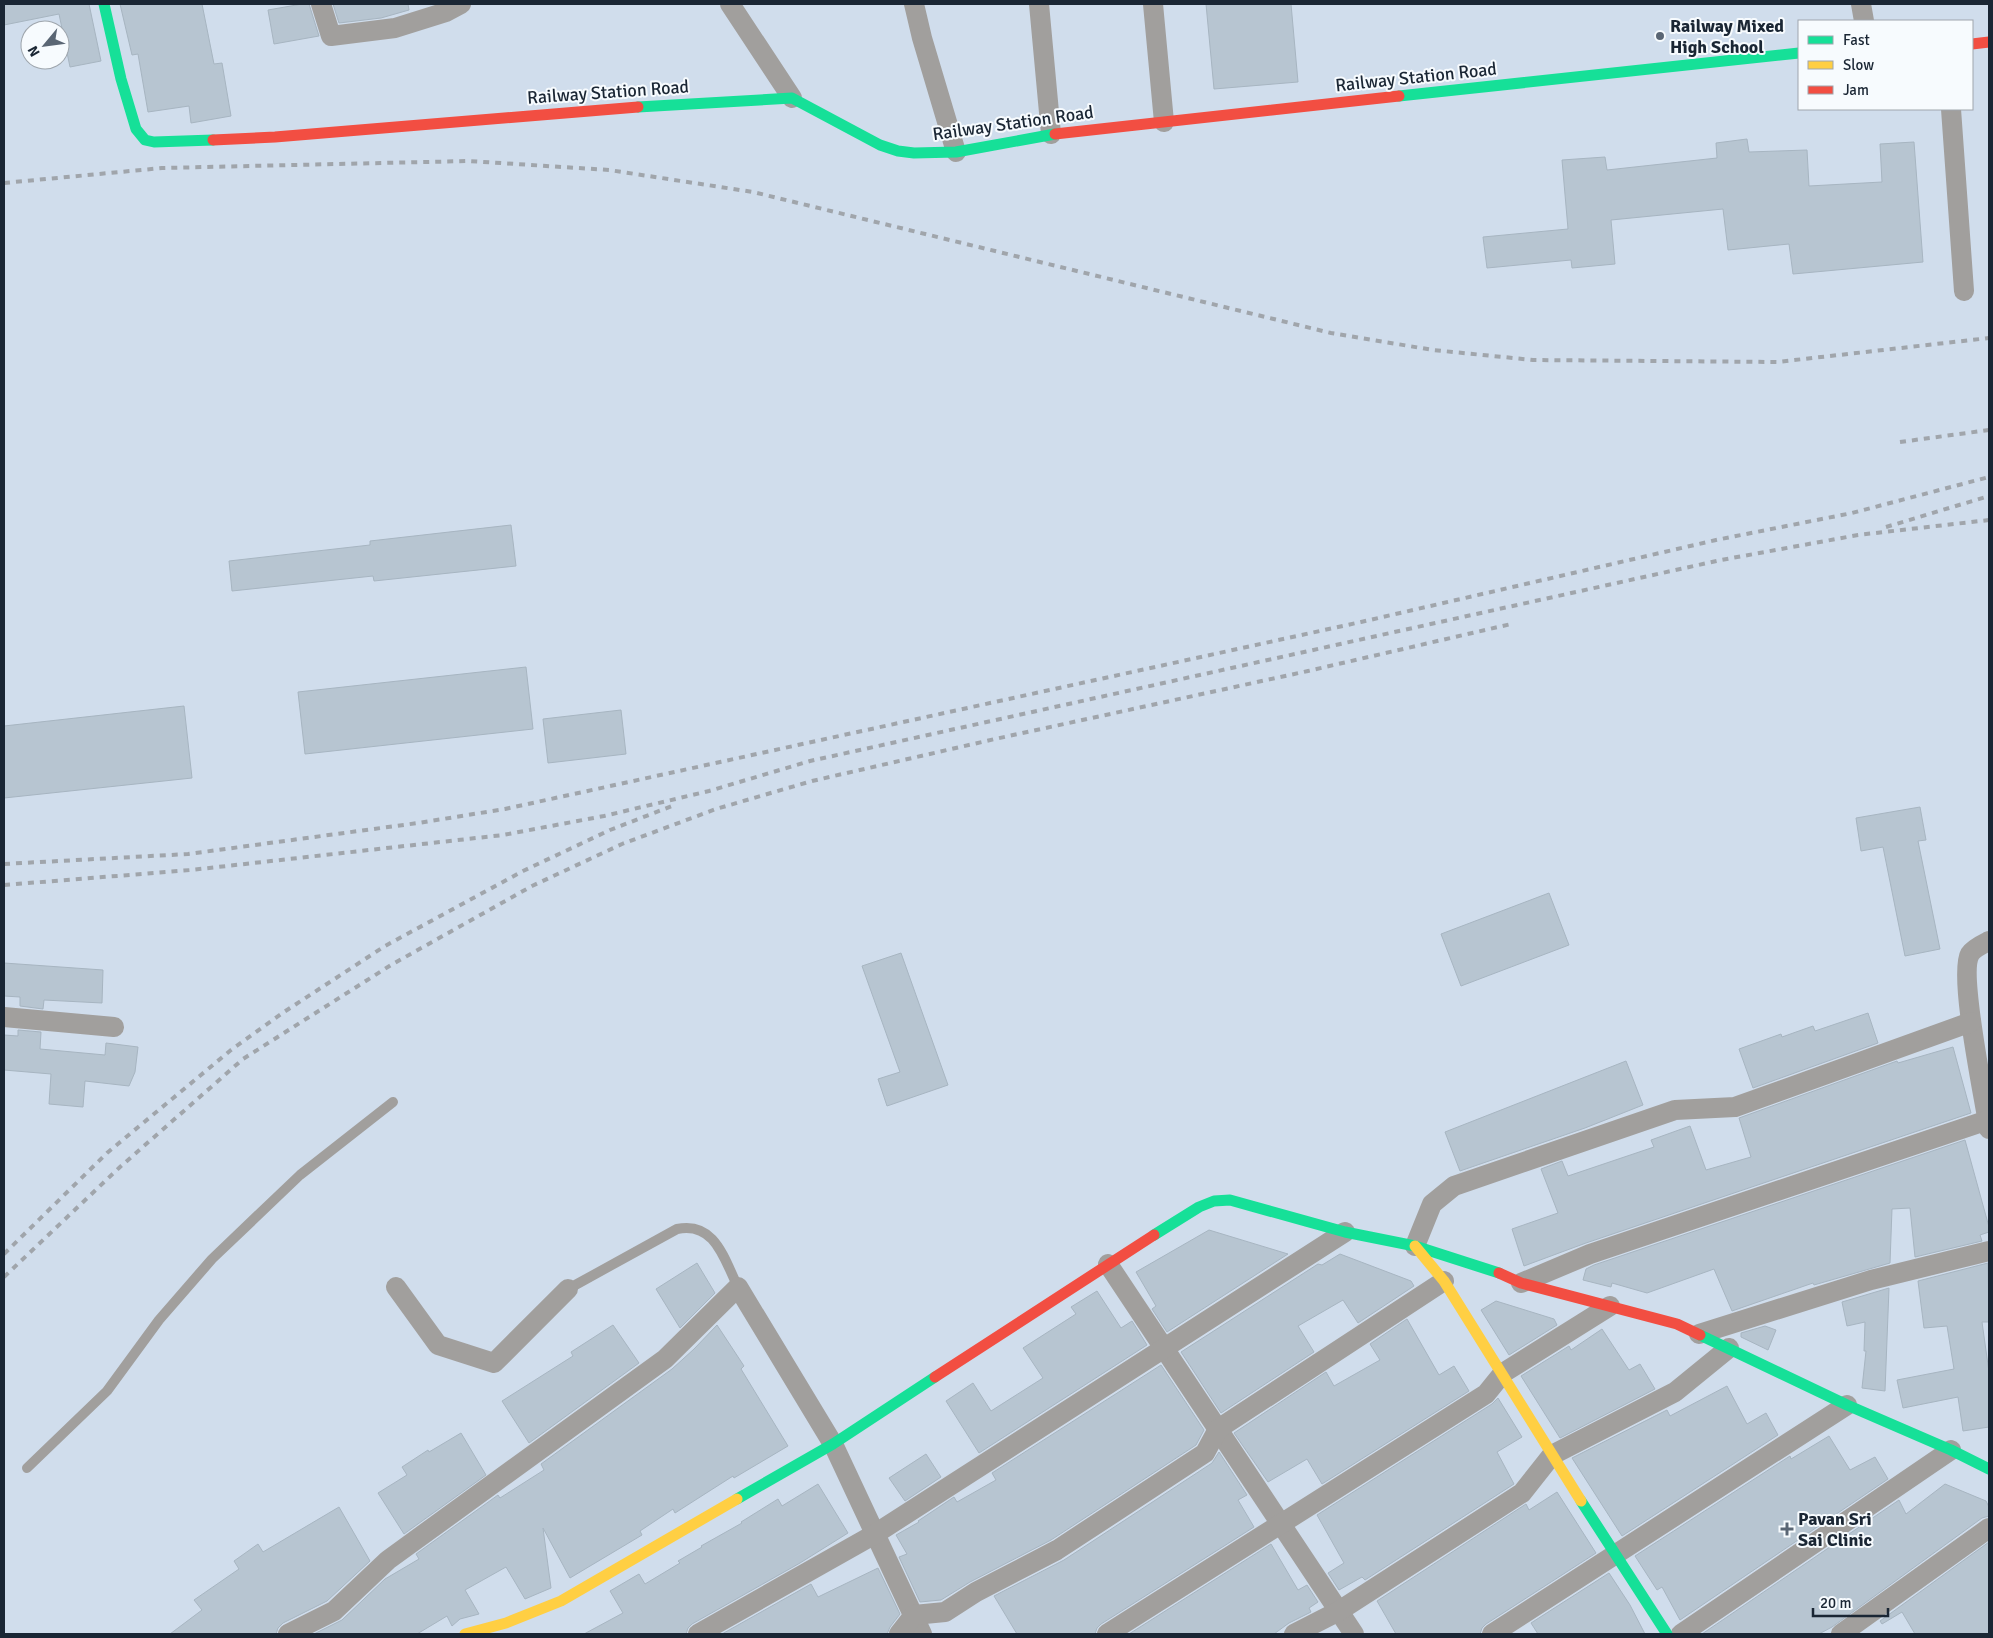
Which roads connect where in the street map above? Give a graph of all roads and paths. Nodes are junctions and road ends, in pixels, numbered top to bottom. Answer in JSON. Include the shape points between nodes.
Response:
{"nodes":[{"id":1,"x":104,"y":4,"type":"edge"},
{"id":2,"x":321,"y":4,"type":"edge"},
{"id":3,"x":461,"y":4,"type":"edge"},
{"id":4,"x":730,"y":4,"type":"edge"},
{"id":5,"x":914,"y":4,"type":"edge"},
{"id":6,"x":1039,"y":4,"type":"edge"},
{"id":7,"x":1153,"y":4,"type":"edge"},
{"id":8,"x":1861,"y":4,"type":"edge"},
{"id":9,"x":1864,"y":20,"type":"edge"},
{"id":10,"x":1989,"y":42,"type":"edge"},
{"id":11,"x":1973,"y":44,"type":"edge"},
{"id":12,"x":1798,"y":54,"type":"edge"},
{"id":13,"x":792,"y":98,"type":"junction"},
{"id":14,"x":1951,"y":110,"type":"edge"},
{"id":15,"x":1164,"y":122,"type":"junction"},
{"id":16,"x":1051,"y":134,"type":"junction"},
{"id":17,"x":956,"y":152,"type":"junction"},
{"id":18,"x":1964,"y":291,"type":"dead end"},
{"id":19,"x":1989,"y":941,"type":"edge"},
{"id":20,"x":4,"y":1017,"type":"edge"},
{"id":21,"x":1971,"y":1022,"type":"junction"},
{"id":22,"x":114,"y":1027,"type":"dead end"},
{"id":23,"x":1983,"y":1050,"type":"edge"},
{"id":24,"x":393,"y":1102,"type":"dead end"},
{"id":25,"x":1989,"y":1125,"type":"edge"},
{"id":26,"x":1345,"y":1232,"type":"junction"},
{"id":27,"x":1415,"y":1246,"type":"junction"},
{"id":28,"x":1989,"y":1251,"type":"edge"},
{"id":29,"x":1108,"y":1264,"type":"junction"},
{"id":30,"x":1444,"y":1281,"type":"junction"},
{"id":31,"x":1521,"y":1283,"type":"junction"},
{"id":32,"x":396,"y":1287,"type":"dead end"},
{"id":33,"x":738,"y":1287,"type":"junction"},
{"id":34,"x":568,"y":1289,"type":"joint"},
{"id":35,"x":1610,"y":1306,"type":"junction"},
{"id":36,"x":1699,"y":1334,"type":"junction"},
{"id":37,"x":1729,"y":1348,"type":"junction"},
{"id":38,"x":1164,"y":1349,"type":"junction"},
{"id":39,"x":1503,"y":1373,"type":"junction"},
{"id":40,"x":1847,"y":1405,"type":"junction"},
{"id":41,"x":1218,"y":1429,"type":"junction"},
{"id":42,"x":833,"y":1444,"type":"junction"},
{"id":43,"x":1951,"y":1450,"type":"junction"},
{"id":44,"x":1552,"y":1455,"type":"junction"},
{"id":45,"x":27,"y":1468,"type":"dead end"},
{"id":46,"x":1989,"y":1470,"type":"edge"},
{"id":47,"x":1279,"y":1523,"type":"junction"},
{"id":48,"x":1989,"y":1528,"type":"edge"},
{"id":49,"x":876,"y":1534,"type":"junction"},
{"id":50,"x":1616,"y":1554,"type":"junction"},
{"id":51,"x":1339,"y":1611,"type":"junction"},
{"id":52,"x":914,"y":1615,"type":"junction"},
{"id":53,"x":288,"y":1634,"type":"edge"},
{"id":54,"x":465,"y":1634,"type":"edge"},
{"id":55,"x":698,"y":1634,"type":"edge"},
{"id":56,"x":899,"y":1634,"type":"edge"},
{"id":57,"x":922,"y":1634,"type":"edge"},
{"id":58,"x":1107,"y":1634,"type":"edge"},
{"id":59,"x":1294,"y":1634,"type":"edge"},
{"id":60,"x":1354,"y":1634,"type":"edge"},
{"id":61,"x":1492,"y":1634,"type":"edge"},
{"id":62,"x":1667,"y":1634,"type":"edge"},
{"id":63,"x":1681,"y":1634,"type":"edge"},
{"id":64,"x":1841,"y":1634,"type":"edge"}],
"edges":[{"from":1,"to":13,"type":"street","name":"Railway Station Road","via":[[136,130],[145,140],[154,142],[274,137],[614,108]]},
{"from":2,"to":3,"type":"street","via":[[331,36],[395,28]]},
{"from":4,"to":13,"type":"street"},
{"from":5,"to":17,"type":"street"},
{"from":6,"to":16,"type":"street"},
{"from":7,"to":15,"type":"street"},
{"from":8,"to":9,"type":"street"},
{"from":10,"to":11,"type":"street"},
{"from":12,"to":15,"type":"street","name":"Railway Station Road"},
{"from":13,"to":17,"type":"street","name":"Railway Station Road","via":[[880,145],[898,151]]},
{"from":14,"to":18,"type":"street"},
{"from":15,"to":16,"type":"street","name":"Railway Station Road"},
{"from":16,"to":17,"type":"street","name":"Railway Station Road"},
{"from":19,"to":21,"type":"street","via":[[1970,954],[1967,964]]},
{"from":20,"to":22,"type":"street"},
{"from":21,"to":23,"type":"street"},
{"from":21,"to":27,"type":"street","via":[[1735,1107],[1675,1110],[1454,1186],[1432,1204]]},
{"from":23,"to":25,"type":"street"},
{"from":24,"to":45,"type":"lane","via":[[300,1175],[212,1259],[159,1320],[107,1391]]},
{"from":25,"to":31,"type":"street","via":[[1590,1254]]},
{"from":26,"to":27,"type":"street"},
{"from":26,"to":29,"type":"street","via":[[1230,1200],[1214,1201],[1199,1207]]},
{"from":26,"to":38,"type":"street"},
{"from":27,"to":30,"type":"street"},
{"from":27,"to":31,"type":"street","via":[[1493,1270]]},
{"from":28,"to":36,"type":"street","via":[[1871,1280]]},
{"from":29,"to":38,"type":"street"},
{"from":29,"to":42,"type":"street"},
{"from":30,"to":39,"type":"street"},
{"from":30,"to":41,"type":"street"},
{"from":31,"to":35,"type":"street"},
{"from":32,"to":34,"type":"street","via":[[438,1345],[494,1363]]},
{"from":33,"to":34,"type":"lane","via":[[715,1242],[702,1230],[690,1226],[677,1229]]},
{"from":33,"to":42,"type":"street"},
{"from":33,"to":53,"type":"street","via":[[665,1359],[388,1560],[334,1611]]},
{"from":35,"to":36,"type":"street","via":[[1677,1324]]},
{"from":35,"to":39,"type":"street"},
{"from":36,"to":37,"type":"street"},
{"from":37,"to":40,"type":"street"},
{"from":37,"to":44,"type":"street","via":[[1675,1392]]},
{"from":38,"to":41,"type":"street"},
{"from":38,"to":49,"type":"street"},
{"from":39,"to":44,"type":"street"},
{"from":39,"to":47,"type":"street","via":[[1486,1394]]},
{"from":40,"to":43,"type":"street"},
{"from":40,"to":50,"type":"street"},
{"from":41,"to":47,"type":"street"},
{"from":41,"to":52,"type":"street","via":[[1205,1454],[1057,1550],[945,1612]]},
{"from":42,"to":49,"type":"street"},
{"from":42,"to":54,"type":"street","via":[[561,1601],[506,1623]]},
{"from":43,"to":46,"type":"street"},
{"from":43,"to":63,"type":"street"},
{"from":44,"to":50,"type":"street"},
{"from":44,"to":51,"type":"street","via":[[1522,1493]]},
{"from":47,"to":51,"type":"street"},
{"from":47,"to":58,"type":"street"},
{"from":48,"to":64,"type":"street"},
{"from":49,"to":52,"type":"street"},
{"from":49,"to":55,"type":"street"},
{"from":50,"to":61,"type":"street"},
{"from":50,"to":62,"type":"street"},
{"from":51,"to":59,"type":"street"},
{"from":51,"to":60,"type":"street"},
{"from":52,"to":56,"type":"street"},
{"from":52,"to":57,"type":"street"}]}
